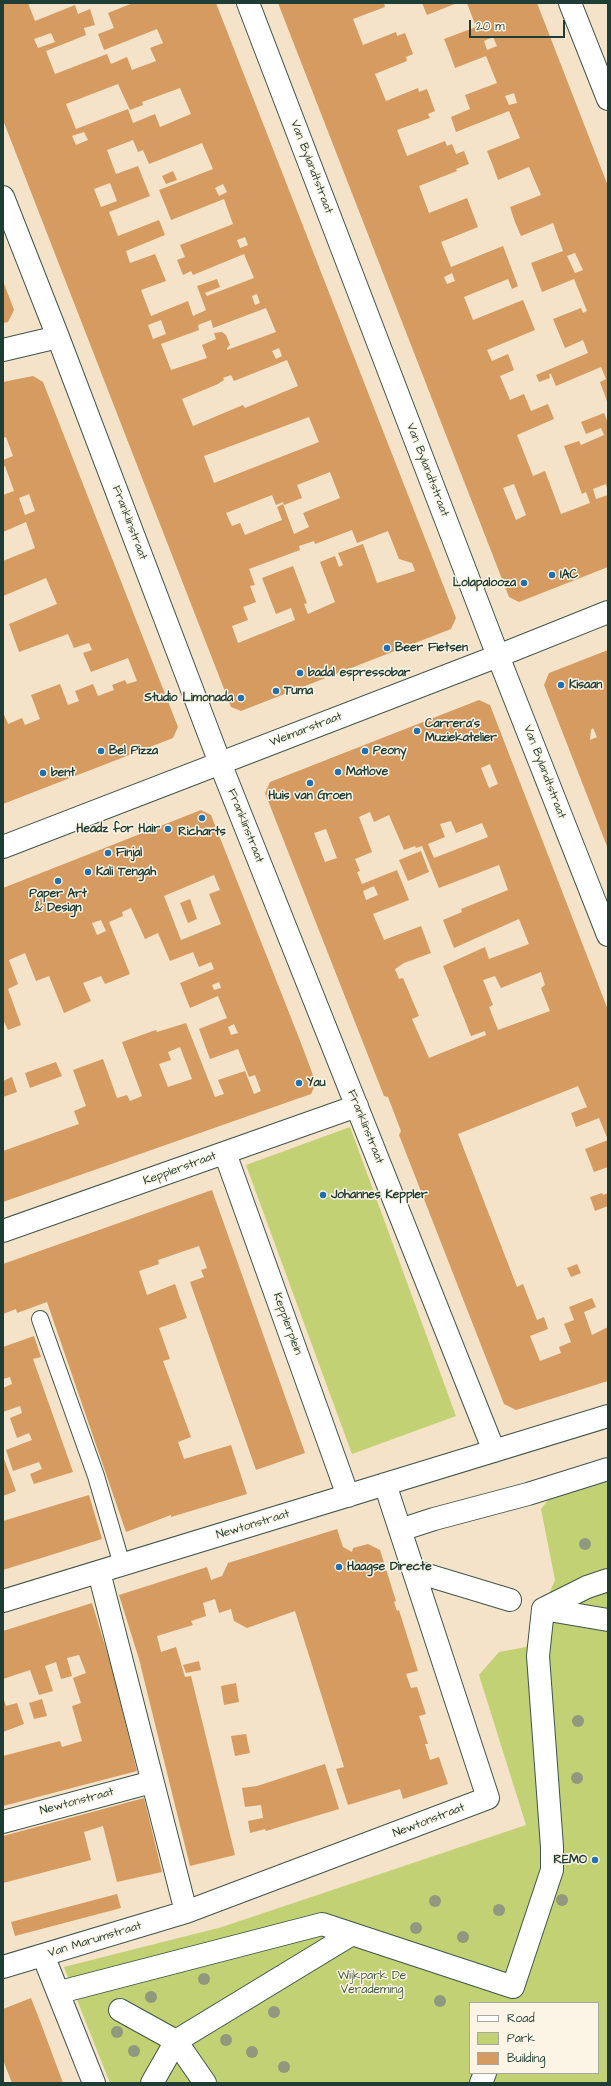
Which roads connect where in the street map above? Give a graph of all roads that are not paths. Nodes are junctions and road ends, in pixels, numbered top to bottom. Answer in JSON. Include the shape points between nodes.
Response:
{"nodes":[{"id":1,"x":248,"y":3,"type":"edge"},
{"id":2,"x":570,"y":3,"type":"edge"},
{"id":3,"x":608,"y":99,"type":"edge"},
{"id":4,"x":3,"y":197,"type":"edge"},
{"id":5,"x":58,"y":337,"type":"junction"},
{"id":6,"x":3,"y":350,"type":"edge"},
{"id":7,"x":608,"y":612,"type":"edge"},
{"id":8,"x":498,"y":656,"type":"junction"},
{"id":9,"x":220,"y":763,"type":"junction"},
{"id":10,"x":3,"y":847,"type":"edge"},
{"id":11,"x":608,"y":935,"type":"edge"},
{"id":12,"x":356,"y":1106,"type":"junction"},
{"id":13,"x":225,"y":1153,"type":"junction"},
{"id":14,"x":3,"y":1231,"type":"edge"},
{"id":15,"x":40,"y":1319,"type":"dead end"},
{"id":16,"x":608,"y":1416,"type":"edge"},
{"id":17,"x":494,"y":1451,"type":"junction"},
{"id":18,"x":608,"y":1469,"type":"edge"},
{"id":19,"x":385,"y":1484,"type":"junction"},
{"id":20,"x":348,"y":1496,"type":"junction"},
{"id":21,"x":400,"y":1530,"type":"junction"},
{"id":22,"x":122,"y":1565,"type":"junction"},
{"id":23,"x":414,"y":1571,"type":"junction"},
{"id":24,"x":99,"y":1572,"type":"junction"},
{"id":25,"x":608,"y":1580,"type":"edge"},
{"id":26,"x":510,"y":1600,"type":"dead end"},
{"id":27,"x":3,"y":1601,"type":"edge"},
{"id":28,"x":543,"y":1609,"type":"junction"},
{"id":29,"x":608,"y":1620,"type":"edge"},
{"id":30,"x":152,"y":1782,"type":"junction"},
{"id":31,"x":3,"y":1822,"type":"edge"},
{"id":32,"x":186,"y":1912,"type":"junction"},
{"id":33,"x":352,"y":1934,"type":"junction"},
{"id":34,"x":44,"y":1955,"type":"junction"},
{"id":35,"x":13,"y":1965,"type":"edge"},
{"id":36,"x":60,"y":1992,"type":"junction"},
{"id":37,"x":510,"y":1995,"type":"edge"},
{"id":38,"x":97,"y":1998,"type":"dead end"},
{"id":39,"x":120,"y":2010,"type":"dead end"},
{"id":40,"x":176,"y":2041,"type":"junction"},
{"id":41,"x":94,"y":2083,"type":"edge"},
{"id":42,"x":152,"y":2083,"type":"edge"},
{"id":43,"x":205,"y":2083,"type":"edge"}],
"edges":[{"from":1,"to":8,"type":"street","name":"Van Bylandtstraat"},
{"from":2,"to":3,"type":"street"},
{"from":4,"to":5,"type":"street","name":"Franklinstraat"},
{"from":5,"to":6,"type":"street"},
{"from":5,"to":9,"type":"street","name":"Franklinstraat"},
{"from":7,"to":8,"type":"street","name":"Weimarstraat"},
{"from":8,"to":9,"type":"street","name":"Weimarstraat"},
{"from":8,"to":11,"type":"street","name":"Van Bylandtstraat"},
{"from":9,"to":10,"type":"street","name":"Weimarstraat"},
{"from":9,"to":12,"type":"street","name":"Franklinstraat"},
{"from":12,"to":13,"type":"street","name":"Kepplerstraat"},
{"from":12,"to":17,"type":"street","name":"Franklinstraat"},
{"from":13,"to":14,"type":"street","name":"Kepplerstraat"},
{"from":13,"to":20,"type":"street","name":"Kepplerplein"},
{"from":15,"to":22,"type":"lane","via":[[96,1476]]},
{"from":16,"to":17,"type":"street","name":"Newtonstraat"},
{"from":17,"to":19,"type":"street","name":"Newtonstraat"},
{"from":18,"to":21,"type":"street"},
{"from":19,"to":20,"type":"street","name":"Newtonstraat"},
{"from":19,"to":21,"type":"street","name":"Newtonstraat"},
{"from":20,"to":22,"type":"street","name":"Newtonstraat"},
{"from":21,"to":23,"type":"street","name":"Newtonstraat"},
{"from":22,"to":24,"type":"street","name":"Newtonstraat"},
{"from":23,"to":26,"type":"street"},
{"from":23,"to":32,"type":"street","name":"Newtonstraat","via":[[488,1798]]},
{"from":24,"to":27,"type":"street","name":"Newtonstraat"},
{"from":24,"to":30,"type":"street"},
{"from":25,"to":28,"type":"street","via":[[587,1587]]},
{"from":28,"to":29,"type":"street"},
{"from":28,"to":37,"type":"street","via":[[538,1656],[552,1865]]},
{"from":30,"to":31,"type":"street","name":"Newtonstraat"},
{"from":30,"to":32,"type":"street"},
{"from":32,"to":34,"type":"street","name":"Van Marumstraat"},
{"from":33,"to":36,"type":"street","via":[[322,1924]]},
{"from":33,"to":37,"type":"street"},
{"from":33,"to":40,"type":"street"},
{"from":34,"to":35,"type":"street","name":"Van Marumstraat"},
{"from":34,"to":36,"type":"street"},
{"from":36,"to":38,"type":"street"},
{"from":36,"to":41,"type":"street"},
{"from":39,"to":40,"type":"street"},
{"from":40,"to":42,"type":"street"},
{"from":40,"to":43,"type":"street"}]}
